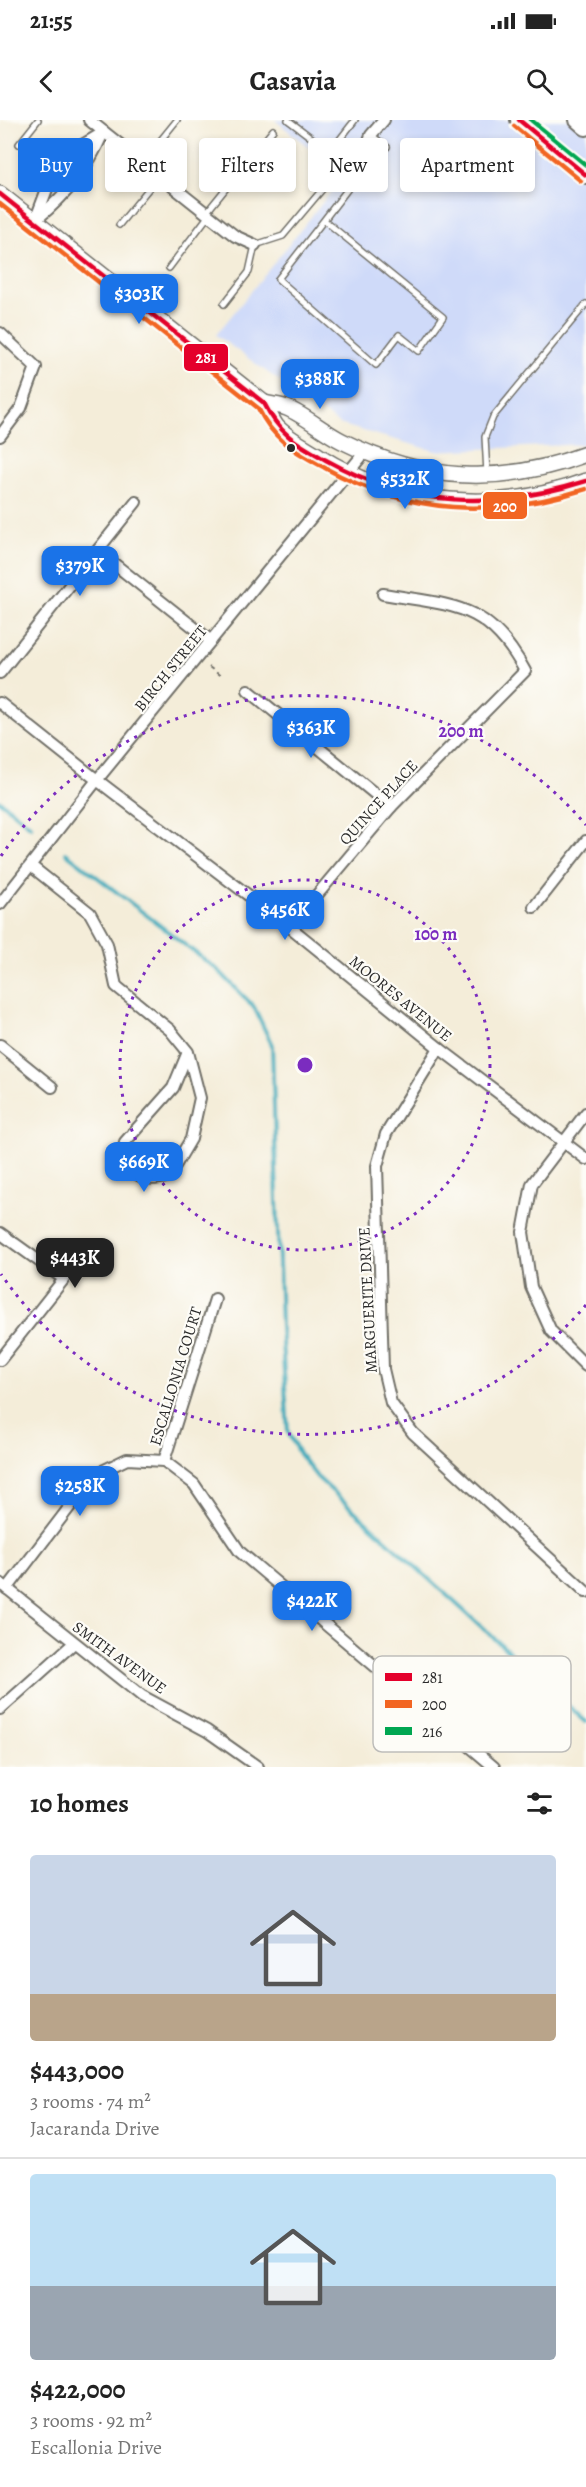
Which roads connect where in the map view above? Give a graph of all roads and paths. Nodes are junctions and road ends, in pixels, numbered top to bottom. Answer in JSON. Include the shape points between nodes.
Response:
{"nodes":[{"id":1,"x":38,"y":120,"type":"edge"},
{"id":2,"x":89,"y":120,"type":"edge"},
{"id":3,"x":177,"y":120,"type":"edge"},
{"id":4,"x":288,"y":120,"type":"edge"},
{"id":5,"x":355,"y":120,"type":"edge"},
{"id":6,"x":384,"y":120,"type":"edge"},
{"id":7,"x":519,"y":120,"type":"edge"},
{"id":8,"x":578,"y":120,"type":"edge"},
{"id":9,"x":586,"y":127,"type":"edge"},
{"id":10,"x":273,"y":130,"type":"dead end"},
{"id":11,"x":104,"y":132,"type":"junction"},
{"id":12,"x":372,"y":135,"type":"junction"},
{"id":13,"x":24,"y":138,"type":"edge"},
{"id":14,"x":112,"y":138,"type":"edge"},
{"id":15,"x":162,"y":138,"type":"edge"},
{"id":16,"x":312,"y":138,"type":"edge"},
{"id":17,"x":341,"y":138,"type":"edge"},
{"id":18,"x":371,"y":138,"type":"edge"},
{"id":19,"x":376,"y":138,"type":"edge"},
{"id":20,"x":586,"y":175,"type":"edge"},
{"id":21,"x":146,"y":192,"type":"edge"},
{"id":22,"x":180,"y":192,"type":"edge"},
{"id":23,"x":320,"y":192,"type":"edge"},
{"id":24,"x":346,"y":192,"type":"edge"},
{"id":25,"x":0,"y":194,"type":"edge"},
{"id":26,"x":208,"y":214,"type":"junction"},
{"id":27,"x":324,"y":220,"type":"junction"},
{"id":28,"x":35,"y":221,"type":"junction"},
{"id":29,"x":119,"y":225,"type":"dead end"},
{"id":30,"x":255,"y":245,"type":"junction"},
{"id":31,"x":169,"y":268,"type":"dead end"},
{"id":32,"x":224,"y":304,"type":"dead end"},
{"id":33,"x":586,"y":304,"type":"edge"},
{"id":34,"x":0,"y":333,"type":"edge"},
{"id":35,"x":264,"y":403,"type":"junction"},
{"id":36,"x":0,"y":436,"type":"edge"},
{"id":37,"x":365,"y":452,"type":"junction"},
{"id":38,"x":586,"y":454,"type":"edge"},
{"id":39,"x":348,"y":473,"type":"junction"},
{"id":40,"x":487,"y":476,"type":"junction"},
{"id":41,"x":586,"y":481,"type":"edge"},
{"id":42,"x":136,"y":502,"type":"dead end"},
{"id":43,"x":98,"y":551,"type":"junction"},
{"id":44,"x":383,"y":594,"type":"dead end"},
{"id":45,"x":211,"y":641,"type":"junction"},
{"id":46,"x":209,"y":667,"type":"dead end"},
{"id":47,"x":0,"y":673,"type":"edge"},
{"id":48,"x":222,"y":677,"type":"dead end"},
{"id":49,"x":248,"y":690,"type":"dead end"},
{"id":50,"x":0,"y":703,"type":"edge"},
{"id":51,"x":97,"y":780,"type":"junction"},
{"id":52,"x":391,"y":807,"type":"junction"},
{"id":53,"x":586,"y":841,"type":"edge"},
{"id":54,"x":31,"y":867,"type":"junction"},
{"id":55,"x":0,"y":904,"type":"edge"},
{"id":56,"x":534,"y":907,"type":"dead end"},
{"id":57,"x":290,"y":927,"type":"junction"},
{"id":58,"x":0,"y":1045,"type":"edge"},
{"id":59,"x":439,"y":1048,"type":"junction"},
{"id":60,"x":188,"y":1052,"type":"junction"},
{"id":61,"x":52,"y":1088,"type":"dead end"},
{"id":62,"x":586,"y":1113,"type":"edge"},
{"id":63,"x":564,"y":1142,"type":"junction"},
{"id":64,"x":586,"y":1159,"type":"edge"},
{"id":65,"x":0,"y":1233,"type":"edge"},
{"id":66,"x":214,"y":1299,"type":"dead end"},
{"id":67,"x":0,"y":1360,"type":"edge"},
{"id":68,"x":586,"y":1366,"type":"edge"},
{"id":69,"x":164,"y":1461,"type":"junction"},
{"id":70,"x":3,"y":1586,"type":"edge"},
{"id":71,"x":586,"y":1592,"type":"edge"},
{"id":72,"x":74,"y":1643,"type":"junction"},
{"id":73,"x":373,"y":1665,"type":"edge"},
{"id":74,"x":0,"y":1708,"type":"edge"},
{"id":75,"x":476,"y":1752,"type":"edge"},
{"id":76,"x":258,"y":1767,"type":"edge"},
{"id":77,"x":494,"y":1767,"type":"edge"}],
"edges":[{"from":1,"to":13,"type":"lane"},
{"from":2,"to":11,"type":"street"},
{"from":3,"to":15,"type":"lane"},
{"from":4,"to":16,"type":"lane"},
{"from":5,"to":17,"type":"lane"},
{"from":6,"to":12,"type":"street"},
{"from":7,"to":20,"type":"main road"},
{"from":8,"to":9,"type":"main road"},
{"from":10,"to":26,"type":"lane"},
{"from":11,"to":14,"type":"street"},
{"from":11,"to":28,"type":"street","via":[[92,160],[59,201]]},
{"from":11,"to":28,"type":"street","via":[[79,147],[47,189]]},
{"from":12,"to":18,"type":"street"},
{"from":12,"to":19,"type":"lane"},
{"from":21,"to":29,"type":"lane"},
{"from":22,"to":26,"type":"street"},
{"from":23,"to":30,"type":"lane","via":[[283,236]]},
{"from":24,"to":27,"type":"lane"},
{"from":25,"to":28,"type":"main road"},
{"from":26,"to":30,"type":"street","via":[[235,236]]},
{"from":26,"to":31,"type":"lane"},
{"from":27,"to":27,"type":"lane","via":[[278,279],[376,364],[399,335],[420,351],[443,317]]},
{"from":28,"to":35,"type":"main road"},
{"from":30,"to":32,"type":"lane","via":[[249,272]]},
{"from":33,"to":40,"type":"lane","via":[[493,417],[485,437]]},
{"from":34,"to":36,"type":"street","via":[[36,367],[21,408]]},
{"from":35,"to":37,"type":"main road","via":[[287,408]]},
{"from":35,"to":39,"type":"main road","via":[[276,426]]},
{"from":37,"to":39,"type":"street","name":"BIRCH STREET"},
{"from":37,"to":40,"type":"main road","via":[[434,473]]},
{"from":38,"to":40,"type":"main road","via":[[538,470]]},
{"from":39,"to":41,"type":"main road","via":[[404,493],[458,501],[516,499]]},
{"from":39,"to":45,"type":"street","name":"BIRCH STREET"},
{"from":42,"to":43,"type":"street"},
{"from":43,"to":45,"type":"street"},
{"from":43,"to":47,"type":"street"},
{"from":44,"to":52,"type":"street","name":"QUINCE PLACE","via":[[462,608],[488,622],[512,647],[525,671]]},
{"from":45,"to":51,"type":"street","name":"BIRCH STREET"},
{"from":46,"to":48,"type":"path"},
{"from":49,"to":52,"type":"street"},
{"from":50,"to":51,"type":"street","name":"MOORES AVENUE"},
{"from":51,"to":54,"type":"street","name":"BIRCH STREET"},
{"from":51,"to":57,"type":"street","name":"MOORES AVENUE"},
{"from":52,"to":57,"type":"street","name":"QUINCE PLACE"},
{"from":53,"to":56,"type":"street"},
{"from":54,"to":55,"type":"street","name":"BIRCH STREET"},
{"from":54,"to":60,"type":"street","via":[[90,913],[107,944],[116,986],[170,1030]]},
{"from":57,"to":59,"type":"street","name":"MOORES AVENUE"},
{"from":58,"to":61,"type":"street"},
{"from":59,"to":63,"type":"street","name":"MOORES AVENUE"},
{"from":59,"to":71,"type":"street","name":"MARGUERITE DRIVE","via":[[386,1134],[377,1166],[382,1369],[392,1404],[413,1433]]},
{"from":60,"to":60,"type":"street","via":[[173,1088],[125,1142],[123,1160],[137,1175],[153,1181],[169,1176],[191,1139],[200,1098]]},
{"from":62,"to":63,"type":"street"},
{"from":63,"to":64,"type":"street","name":"MOORES AVENUE"},
{"from":63,"to":68,"type":"street","via":[[532,1184],[524,1232],[531,1287],[551,1331]]},
{"from":65,"to":67,"type":"street","via":[[64,1279]]},
{"from":66,"to":69,"type":"street","name":"ESCALLONIA COURT"},
{"from":69,"to":70,"type":"street","via":[[128,1459],[94,1475]]},
{"from":69,"to":73,"type":"street","via":[[194,1484],[240,1552]]},
{"from":70,"to":72,"type":"street","name":"SMITH AVENUE"},
{"from":72,"to":74,"type":"street"},
{"from":72,"to":76,"type":"street","name":"SMITH AVENUE","via":[[142,1696],[207,1731]]},
{"from":75,"to":77,"type":"street"}]}
